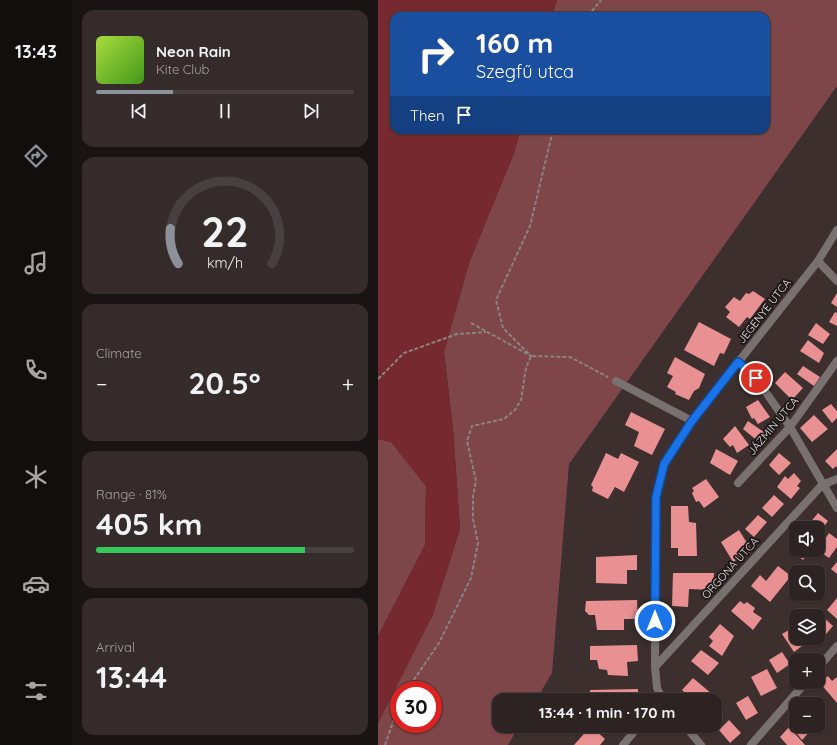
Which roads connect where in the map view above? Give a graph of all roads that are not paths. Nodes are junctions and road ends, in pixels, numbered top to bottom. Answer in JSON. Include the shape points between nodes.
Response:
{"nodes":[{"id":1,"x":837,"y":230,"type":"edge"},
{"id":2,"x":818,"y":261,"type":"junction"},
{"id":3,"x":837,"y":281,"type":"edge"},
{"id":4,"x":837,"y":361,"type":"edge"},
{"id":5,"x":738,"y":362,"type":"junction"},
{"id":6,"x":616,"y":380,"type":"road end"},
{"id":7,"x":692,"y":421,"type":"junction"},
{"id":8,"x":790,"y":427,"type":"junction"},
{"id":9,"x":837,"y":479,"type":"edge"},
{"id":10,"x":738,"y":483,"type":"dead end"},
{"id":11,"x":822,"y":484,"type":"junction"},
{"id":12,"x":837,"y":508,"type":"edge"},
{"id":13,"x":837,"y":646,"type":"edge"},
{"id":14,"x":825,"y":660,"type":"edge"},
{"id":15,"x":655,"y":667,"type":"junction"},
{"id":16,"x":800,"y":689,"type":"edge"},
{"id":17,"x":659,"y":693,"type":"edge"},
{"id":18,"x":633,"y":733,"type":"edge"},
{"id":19,"x":691,"y":733,"type":"edge"},
{"id":20,"x":623,"y":745,"type":"edge"},
{"id":21,"x":701,"y":745,"type":"edge"},
{"id":22,"x":751,"y":745,"type":"edge"}],
"edges":[{"from":1,"to":2,"type":"street","name":"JEGENYE UTCA"},
{"from":2,"to":3,"type":"street"},
{"from":2,"to":5,"type":"street","name":"JEGENYE UTCA"},
{"from":4,"to":8,"type":"street","name":"JÁZMIN UTCA"},
{"from":5,"to":7,"type":"street","name":"JEGENYE UTCA"},
{"from":5,"to":8,"type":"street","via":[[756,378]]},
{"from":6,"to":7,"type":"street"},
{"from":7,"to":15,"type":"street","name":"JEGENYE UTCA","via":[[664,464],[656,497]]},
{"from":8,"to":10,"type":"street","name":"JÁZMIN UTCA"},
{"from":8,"to":11,"type":"street"},
{"from":9,"to":11,"type":"street"},
{"from":11,"to":12,"type":"street"},
{"from":11,"to":15,"type":"street","name":"ORGONA UTCA"},
{"from":13,"to":14,"type":"street"},
{"from":15,"to":17,"type":"street","name":"JEGENYE UTCA"},
{"from":16,"to":22,"type":"street"},
{"from":18,"to":20,"type":"street"},
{"from":19,"to":21,"type":"street"}]}
